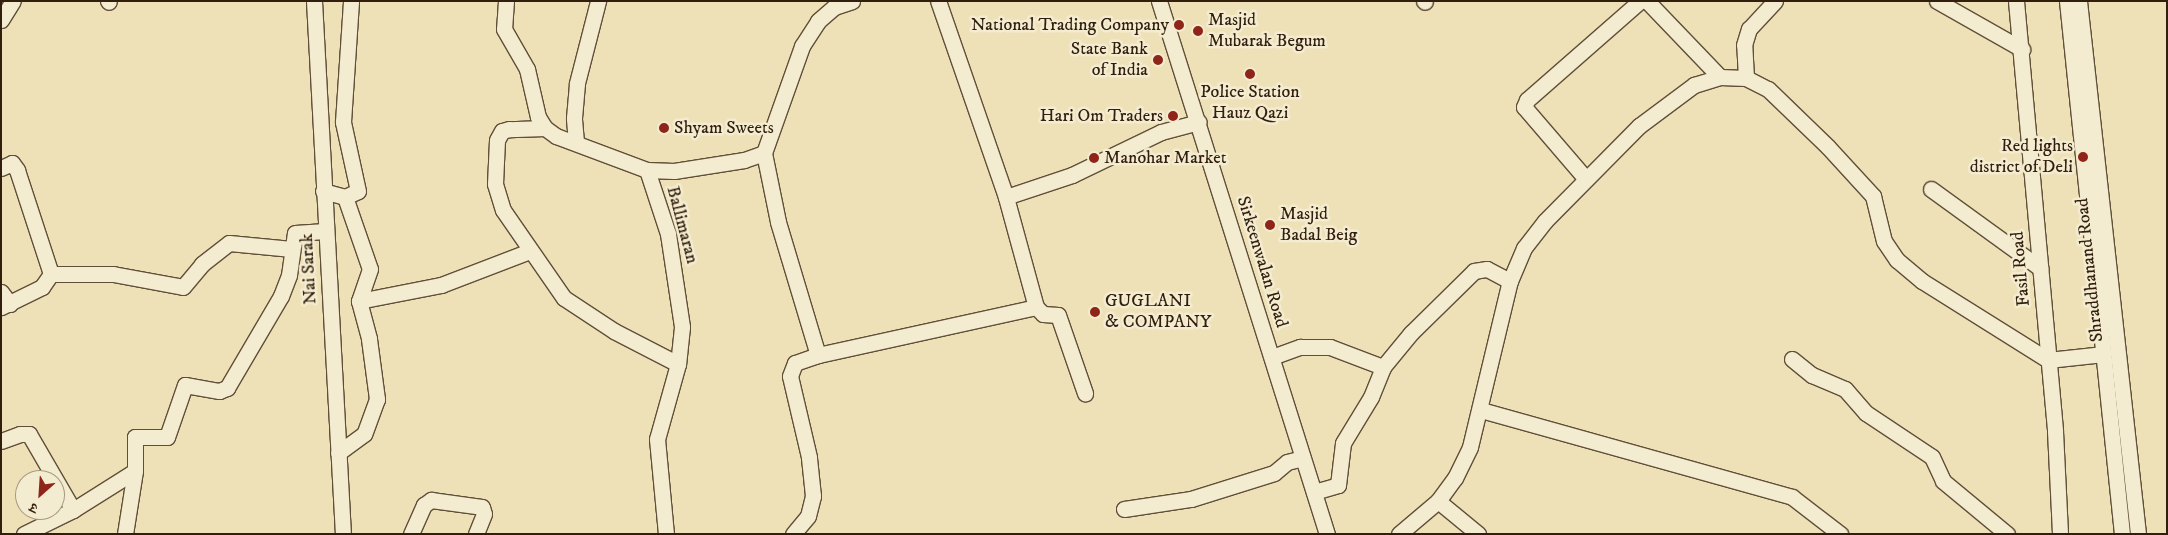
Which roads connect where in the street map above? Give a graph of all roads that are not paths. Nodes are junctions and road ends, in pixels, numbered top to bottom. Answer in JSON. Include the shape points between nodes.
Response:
{"nodes":[{"id":1,"x":13,"y":1,"type":"edge"},
{"id":2,"x":314,"y":1,"type":"edge"},
{"id":3,"x":351,"y":1,"type":"edge"},
{"id":4,"x":506,"y":1,"type":"edge"},
{"id":5,"x":598,"y":1,"type":"edge"},
{"id":6,"x":852,"y":1,"type":"edge"},
{"id":7,"x":938,"y":1,"type":"edge"},
{"id":8,"x":1160,"y":1,"type":"edge"},
{"id":9,"x":1640,"y":1,"type":"edge"},
{"id":10,"x":1647,"y":1,"type":"edge"},
{"id":11,"x":1775,"y":1,"type":"edge"},
{"id":12,"x":1938,"y":1,"type":"edge"},
{"id":13,"x":2016,"y":1,"type":"edge"},
{"id":14,"x":2067,"y":1,"type":"edge"},
{"id":15,"x":2079,"y":1,"type":"edge"},
{"id":16,"x":1,"y":20,"type":"edge"},
{"id":17,"x":2022,"y":49,"type":"junction"},
{"id":18,"x":1720,"y":77,"type":"junction"},
{"id":19,"x":1746,"y":78,"type":"junction"},
{"id":20,"x":1199,"y":122,"type":"junction"},
{"id":21,"x":545,"y":128,"type":"junction"},
{"id":22,"x":576,"y":142,"type":"junction"},
{"id":23,"x":764,"y":153,"type":"junction"},
{"id":24,"x":1,"y":168,"type":"edge"},
{"id":25,"x":647,"y":170,"type":"junction"},
{"id":26,"x":1586,"y":179,"type":"junction"},
{"id":27,"x":323,"y":190,"type":"junction"},
{"id":28,"x":1931,"y":190,"type":"dead end"},
{"id":29,"x":345,"y":197,"type":"junction"},
{"id":30,"x":1006,"y":197,"type":"junction"},
{"id":31,"x":325,"y":231,"type":"junction"},
{"id":32,"x":292,"y":249,"type":"junction"},
{"id":33,"x":530,"y":251,"type":"junction"},
{"id":34,"x":2040,"y":268,"type":"junction"},
{"id":35,"x":51,"y":274,"type":"junction"},
{"id":36,"x":1510,"y":281,"type":"junction"},
{"id":37,"x":359,"y":300,"type":"junction"},
{"id":38,"x":4,"y":301,"type":"edge"},
{"id":39,"x":1036,"y":307,"type":"junction"},
{"id":40,"x":2104,"y":354,"type":"junction"},
{"id":41,"x":818,"y":355,"type":"junction"},
{"id":42,"x":1272,"y":357,"type":"junction"},
{"id":43,"x":1792,"y":358,"type":"dead end"},
{"id":44,"x":2048,"y":360,"type":"junction"},
{"id":45,"x":678,"y":364,"type":"junction"},
{"id":46,"x":1383,"y":368,"type":"junction"},
{"id":47,"x":1085,"y":394,"type":"dead end"},
{"id":48,"x":1481,"y":410,"type":"junction"},
{"id":49,"x":1,"y":441,"type":"edge"},
{"id":50,"x":338,"y":453,"type":"junction"},
{"id":51,"x":1303,"y":458,"type":"junction"},
{"id":52,"x":135,"y":471,"type":"junction"},
{"id":53,"x":1314,"y":492,"type":"junction"},
{"id":54,"x":1438,"y":501,"type":"junction"},
{"id":55,"x":1124,"y":509,"type":"dead end"},
{"id":56,"x":73,"y":510,"type":"junction"},
{"id":57,"x":24,"y":534,"type":"edge"},
{"id":58,"x":125,"y":534,"type":"edge"},
{"id":59,"x":343,"y":534,"type":"edge"},
{"id":60,"x":411,"y":534,"type":"edge"},
{"id":61,"x":476,"y":534,"type":"edge"},
{"id":62,"x":666,"y":534,"type":"edge"},
{"id":63,"x":793,"y":534,"type":"edge"},
{"id":64,"x":1327,"y":534,"type":"edge"},
{"id":65,"x":1399,"y":534,"type":"edge"},
{"id":66,"x":1478,"y":534,"type":"edge"},
{"id":67,"x":1840,"y":534,"type":"edge"},
{"id":68,"x":2007,"y":534,"type":"edge"},
{"id":69,"x":2060,"y":534,"type":"edge"},
{"id":70,"x":2122,"y":534,"type":"edge"},
{"id":71,"x":2138,"y":534,"type":"edge"}],
"edges":[{"from":1,"to":16,"type":"street"},
{"from":2,"to":27,"type":"street","name":"Nai Sarak"},
{"from":3,"to":29,"type":"street","via":[[343,122],[358,191]]},
{"from":4,"to":21,"type":"street","via":[[504,29],[527,69],[538,117]]},
{"from":5,"to":22,"type":"street","via":[[577,83]]},
{"from":6,"to":23,"type":"street","via":[[834,7],[818,21],[802,46]]},
{"from":7,"to":30,"type":"street"},
{"from":8,"to":20,"type":"street","name":"Sirkeenwalan Road"},
{"from":9,"to":26,"type":"street","via":[[1527,100],[1524,107]]},
{"from":10,"to":18,"type":"street"},
{"from":11,"to":19,"type":"street","via":[[1749,29],[1744,45]]},
{"from":12,"to":17,"type":"street"},
{"from":13,"to":17,"type":"street","name":"Fasil Road"},
{"from":14,"to":40,"type":"street","name":"Shraddhanand Road"},
{"from":15,"to":71,"type":"street","name":"Shraddhanand Road"},
{"from":17,"to":34,"type":"street","name":"Fasil Road"},
{"from":18,"to":19,"type":"street"},
{"from":18,"to":26,"type":"street","via":[[1694,85],[1639,126]]},
{"from":19,"to":44,"type":"street","via":[[1768,89],[1873,196],[1884,241],[1898,260],[1966,311]]},
{"from":20,"to":30,"type":"street","via":[[1161,132],[1072,175]]},
{"from":20,"to":42,"type":"street","name":"Sirkeenwalan Road"},
{"from":21,"to":22,"type":"street","name":"Ballimaran","via":[[556,136]]},
{"from":21,"to":33,"type":"street","via":[[502,131],[494,151],[496,196]]},
{"from":22,"to":25,"type":"street","name":"Ballimaran"},
{"from":23,"to":25,"type":"street","via":[[744,160],[674,171]]},
{"from":23,"to":41,"type":"street","via":[[778,222]]},
{"from":24,"to":35,"type":"street","via":[[12,163],[17,170]]},
{"from":25,"to":45,"type":"street","name":"Ballimaran","via":[[668,234],[678,286],[682,327]]},
{"from":26,"to":36,"type":"street","via":[[1524,248]]},
{"from":27,"to":29,"type":"street"},
{"from":27,"to":31,"type":"street","name":"Nai Sarak"},
{"from":28,"to":34,"type":"street"},
{"from":29,"to":37,"type":"street","via":[[370,269]]},
{"from":30,"to":39,"type":"street"},
{"from":31,"to":32,"type":"street","via":[[298,231],[293,236]]},
{"from":31,"to":50,"type":"street","name":"Nai Sarak"},
{"from":32,"to":35,"type":"street","via":[[229,243],[202,264],[183,287],[113,274]]},
{"from":32,"to":52,"type":"street","via":[[289,275],[281,296],[231,382],[218,391],[189,386],[182,388],[166,438],[135,438]]},
{"from":33,"to":37,"type":"street","via":[[441,285]]},
{"from":33,"to":45,"type":"street","via":[[569,302],[614,331]]},
{"from":34,"to":44,"type":"street","name":"Fasil Road"},
{"from":35,"to":38,"type":"street","via":[[42,287]]},
{"from":36,"to":46,"type":"street","via":[[1487,269],[1474,271],[1411,333]]},
{"from":36,"to":48,"type":"street"},
{"from":37,"to":50,"type":"street","via":[[369,338],[377,399],[364,434]]},
{"from":39,"to":41,"type":"street"},
{"from":39,"to":47,"type":"street","via":[[1042,314],[1058,315]]},
{"from":40,"to":44,"type":"street"},
{"from":40,"to":70,"type":"street","name":"Shraddhanand Road"},
{"from":41,"to":63,"type":"street","via":[[795,364],[791,372],[812,479],[808,516]]},
{"from":42,"to":46,"type":"street","via":[[1300,347],[1330,347]]},
{"from":42,"to":51,"type":"street","name":"Sirkeenwalan Road"},
{"from":43,"to":68,"type":"street","via":[[1812,375],[1846,389],[1866,413],[1932,457],[1943,481]]},
{"from":44,"to":69,"type":"street","name":"Fasil Road"},
{"from":45,"to":62,"type":"street","name":"Ballimaran","via":[[657,439]]},
{"from":46,"to":53,"type":"street","via":[[1371,397],[1343,443],[1338,485]]},
{"from":48,"to":54,"type":"street","via":[[1470,447],[1455,478]]},
{"from":48,"to":67,"type":"street","via":[[1792,497]]},
{"from":49,"to":56,"type":"street","via":[[29,434]]},
{"from":50,"to":59,"type":"street","name":"Nai Sarak"},
{"from":51,"to":53,"type":"street","name":"Sirkeenwalan Road"},
{"from":51,"to":55,"type":"street","via":[[1287,462],[1274,473],[1191,499]]},
{"from":52,"to":56,"type":"street"},
{"from":52,"to":58,"type":"street"},
{"from":53,"to":64,"type":"street","name":"Sirkeenwalan Road"},
{"from":54,"to":65,"type":"street"},
{"from":54,"to":66,"type":"street"},
{"from":56,"to":57,"type":"street"},
{"from":60,"to":61,"type":"street","via":[[424,505],[431,500],[482,508],[484,514]]}]}
